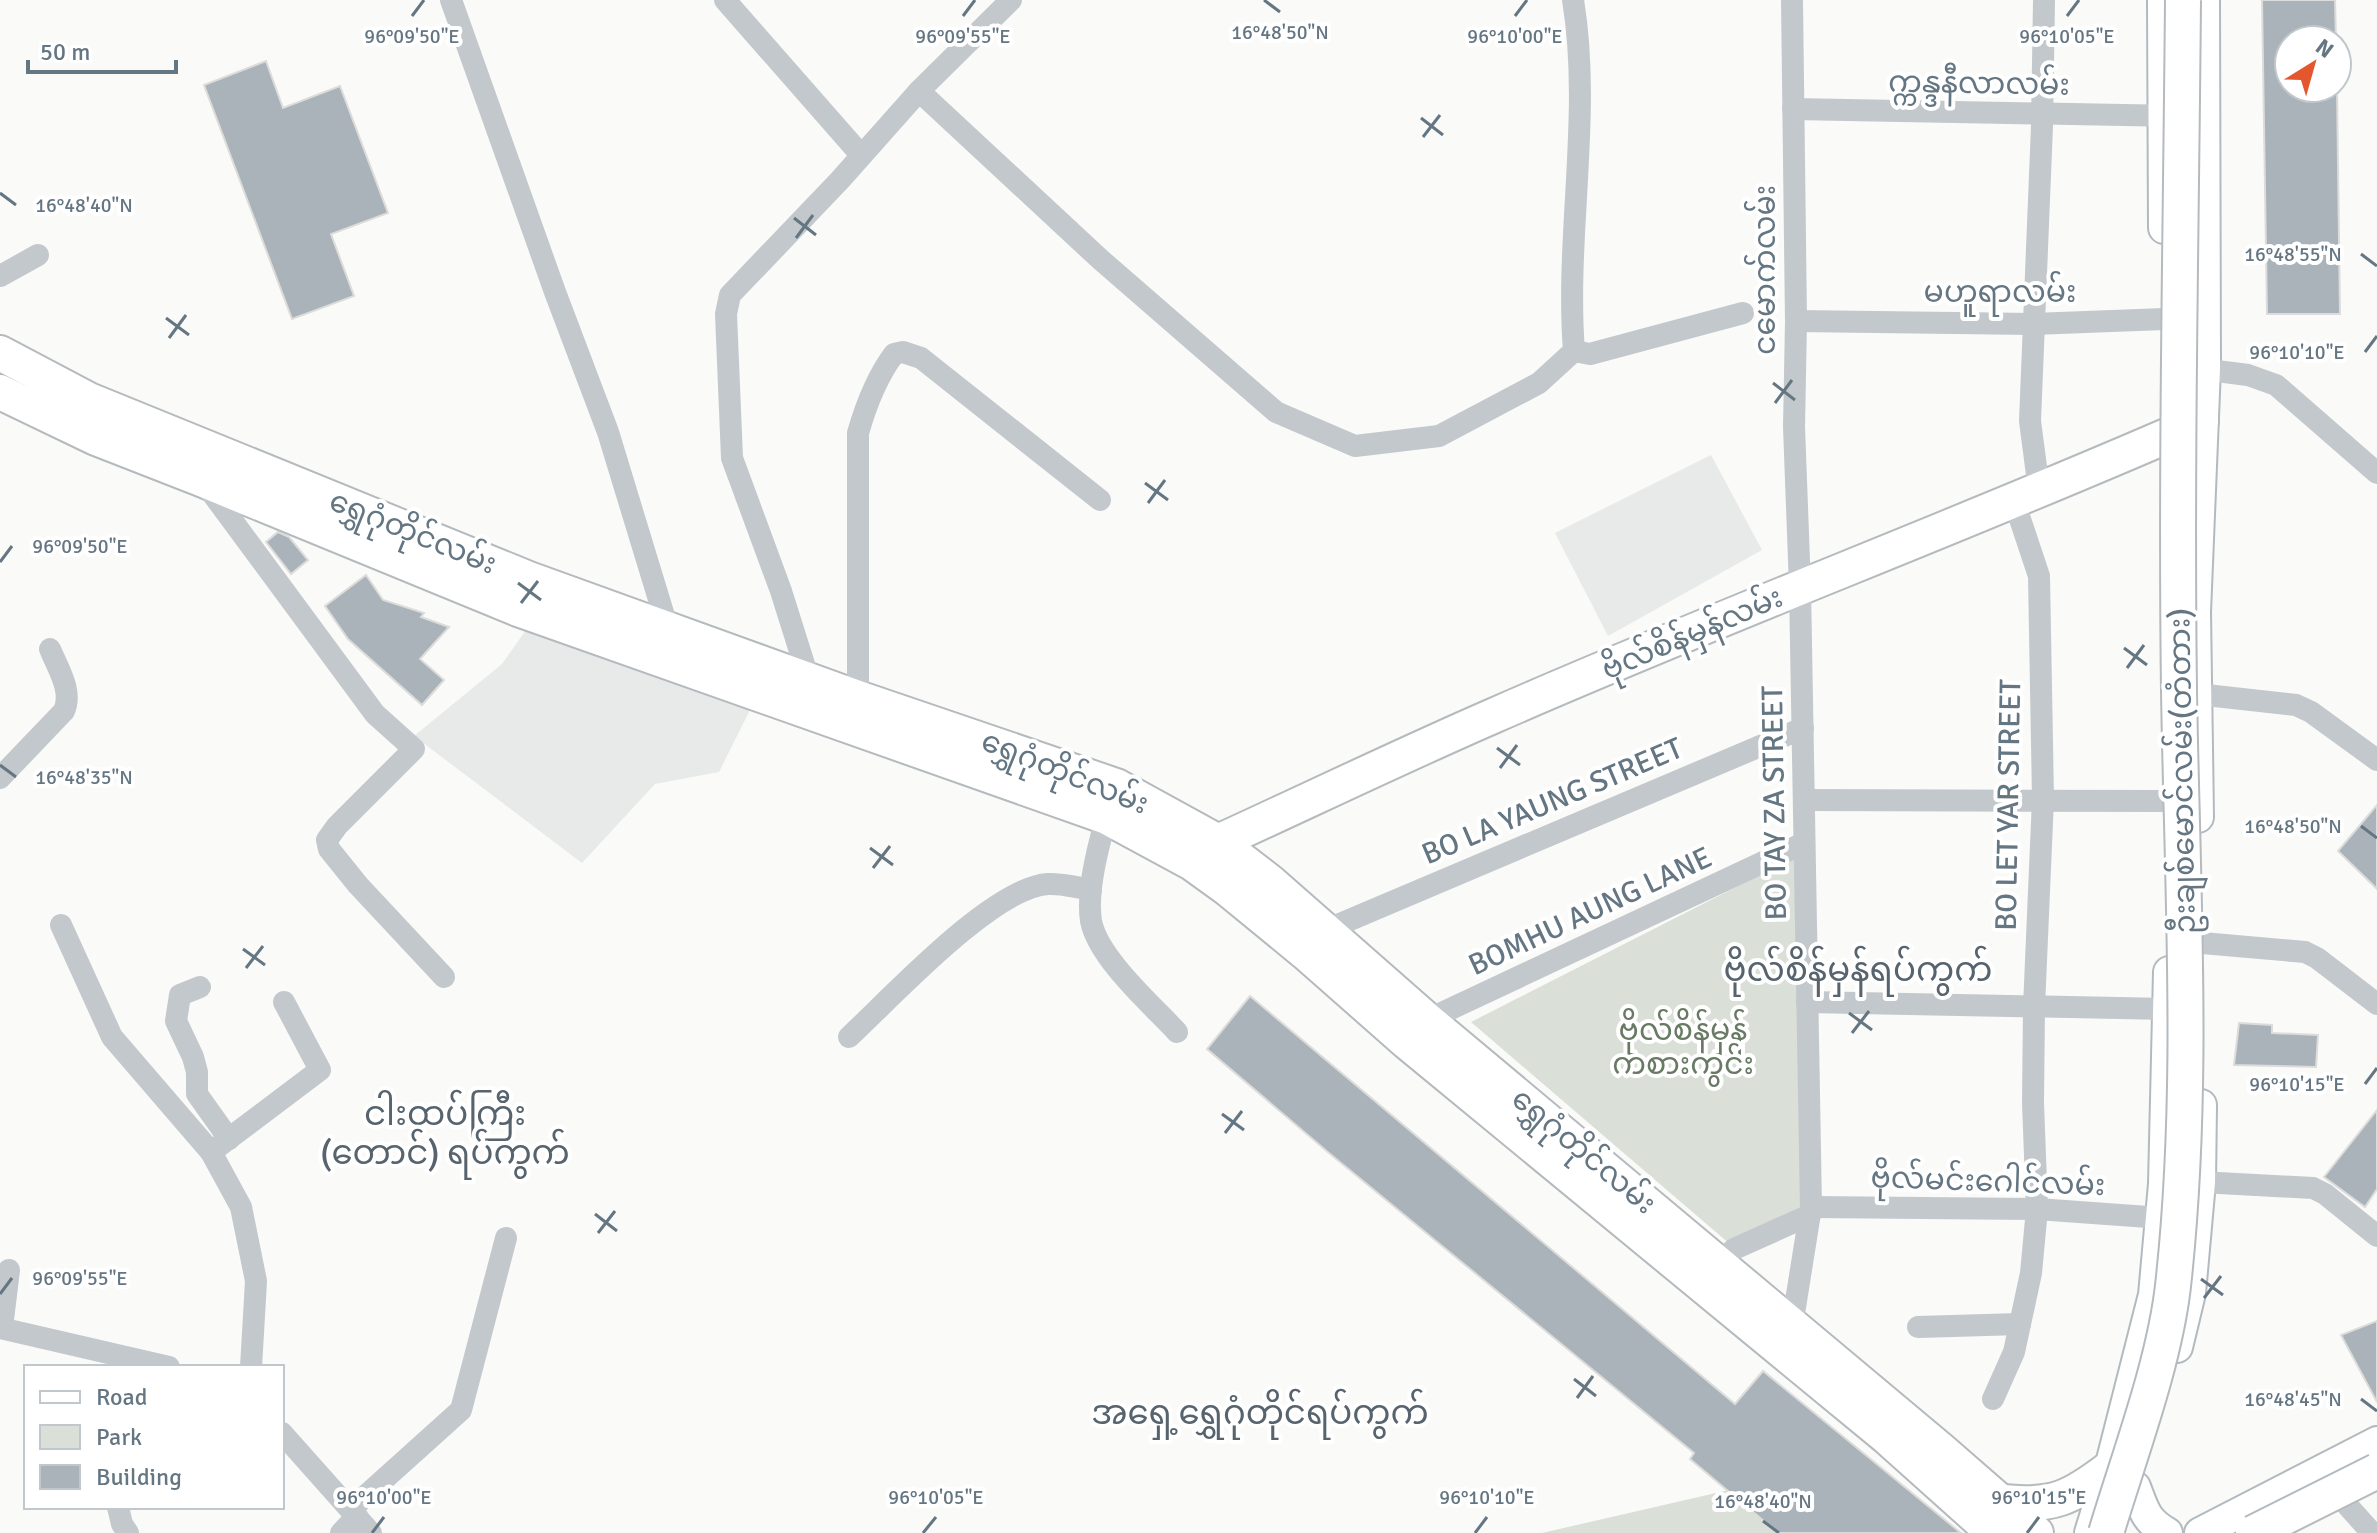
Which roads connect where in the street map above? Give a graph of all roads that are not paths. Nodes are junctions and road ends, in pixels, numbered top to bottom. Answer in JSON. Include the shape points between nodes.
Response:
{"nodes":[{"id":1,"x":451,"y":0,"type":"edge"},
{"id":2,"x":725,"y":0,"type":"edge"},
{"id":3,"x":1011,"y":0,"type":"edge"},
{"id":4,"x":1573,"y":0,"type":"edge"},
{"id":5,"x":1792,"y":0,"type":"edge"},
{"id":6,"x":2044,"y":0,"type":"edge"},
{"id":7,"x":2163,"y":0,"type":"edge"},
{"id":8,"x":2183,"y":0,"type":"edge"},
{"id":9,"x":2204,"y":0,"type":"edge"},
{"id":10,"x":919,"y":91,"type":"junction"},
{"id":11,"x":1793,"y":109,"type":"junction"},
{"id":12,"x":2042,"y":114,"type":"junction"},
{"id":13,"x":2164,"y":115,"type":"junction"},
{"id":14,"x":2204,"y":117,"type":"junction"},
{"id":15,"x":861,"y":155,"type":"junction"},
{"id":16,"x":2164,"y":249,"type":"junction"},
{"id":17,"x":2204,"y":249,"type":"junction"},
{"id":18,"x":38,"y":255,"type":"dead end"},
{"id":19,"x":0,"y":276,"type":"edge"},
{"id":20,"x":1743,"y":313,"type":"dead end"},
{"id":21,"x":2204,"y":318,"type":"junction"},
{"id":22,"x":2164,"y":319,"type":"junction"},
{"id":23,"x":1796,"y":321,"type":"junction"},
{"id":24,"x":2033,"y":324,"type":"junction"},
{"id":25,"x":1574,"y":351,"type":"junction"},
{"id":26,"x":0,"y":353,"type":"edge"},
{"id":27,"x":2163,"y":367,"type":"junction"},
{"id":28,"x":2205,"y":368,"type":"junction"},
{"id":29,"x":32,"y":370,"type":"junction"},
{"id":30,"x":2,"y":396,"type":"edge"},
{"id":31,"x":2201,"y":421,"type":"junction"},
{"id":32,"x":2161,"y":438,"type":"junction"},
{"id":33,"x":2377,"y":473,"type":"edge"},
{"id":34,"x":201,"y":479,"type":"junction"},
{"id":35,"x":2026,"y":496,"type":"junction"},
{"id":36,"x":1100,"y":500,"type":"dead end"},
{"id":37,"x":1800,"y":587,"type":"junction"},
{"id":38,"x":2164,"y":611,"type":"junction"},
{"id":39,"x":2195,"y":612,"type":"junction"},
{"id":40,"x":668,"y":629,"type":"junction"},
{"id":41,"x":50,"y":649,"type":"dead end"},
{"id":42,"x":2197,"y":694,"type":"junction"},
{"id":43,"x":805,"y":695,"type":"junction"},
{"id":44,"x":854,"y":712,"type":"junction"},
{"id":45,"x":1803,"y":728,"type":"junction"},
{"id":46,"x":2377,"y":760,"type":"edge"},
{"id":47,"x":0,"y":778,"type":"edge"},
{"id":48,"x":2043,"y":799,"type":"junction"},
{"id":49,"x":1805,"y":800,"type":"junction"},
{"id":50,"x":1111,"y":801,"type":"junction"},
{"id":51,"x":2166,"y":801,"type":"junction"},
{"id":52,"x":1218,"y":842,"type":"junction"},
{"id":53,"x":1804,"y":843,"type":"junction"},
{"id":54,"x":1192,"y":863,"type":"junction"},
{"id":55,"x":1091,"y":889,"type":"junction"},
{"id":56,"x":2199,"y":901,"type":"junction"},
{"id":57,"x":2168,"y":902,"type":"junction"},
{"id":58,"x":61,"y":925,"type":"dead end"},
{"id":59,"x":1326,"y":930,"type":"junction"},
{"id":60,"x":2202,"y":943,"type":"junction"},
{"id":61,"x":444,"y":977,"type":"dead end"},
{"id":62,"x":200,"y":987,"type":"dead end"},
{"id":63,"x":284,"y":1002,"type":"dead end"},
{"id":64,"x":1807,"y":1002,"type":"junction"},
{"id":65,"x":2377,"y":1004,"type":"edge"},
{"id":66,"x":2034,"y":1007,"type":"junction"},
{"id":67,"x":2168,"y":1009,"type":"junction"},
{"id":68,"x":1417,"y":1031,"type":"junction"},
{"id":69,"x":1177,"y":1032,"type":"dead end"},
{"id":70,"x":849,"y":1037,"type":"dead end"},
{"id":71,"x":220,"y":1146,"type":"junction"},
{"id":72,"x":2200,"y":1182,"type":"junction"},
{"id":73,"x":2037,"y":1209,"type":"junction"},
{"id":74,"x":1810,"y":1211,"type":"junction"},
{"id":75,"x":2162,"y":1218,"type":"junction"},
{"id":76,"x":2377,"y":1236,"type":"edge"},
{"id":77,"x":506,"y":1238,"type":"dead end"},
{"id":78,"x":9,"y":1270,"type":"dead end"},
{"id":79,"x":1710,"y":1274,"type":"junction"},
{"id":80,"x":2020,"y":1324,"type":"junction"},
{"id":81,"x":1918,"y":1327,"type":"dead end"},
{"id":82,"x":1,"y":1328,"type":"edge"},
{"id":83,"x":1785,"y":1336,"type":"junction"},
{"id":84,"x":159,"y":1365,"type":"edge"},
{"id":85,"x":251,"y":1365,"type":"edge"},
{"id":86,"x":1993,"y":1399,"type":"dead end"},
{"id":87,"x":284,"y":1435,"type":"edge"},
{"id":88,"x":2377,"y":1442,"type":"edge"},
{"id":89,"x":2377,"y":1471,"type":"edge"},
{"id":90,"x":2318,"y":1472,"type":"junction"},
{"id":91,"x":2122,"y":1477,"type":"junction"},
{"id":92,"x":2377,"y":1479,"type":"edge"},
{"id":93,"x":2339,"y":1497,"type":"junction"},
{"id":94,"x":118,"y":1509,"type":"edge"},
{"id":95,"x":1998,"y":1518,"type":"edge"},
{"id":96,"x":360,"y":1519,"type":"edge"},
{"id":97,"x":128,"y":1533,"type":"edge"},
{"id":98,"x":341,"y":1533,"type":"edge"},
{"id":99,"x":2036,"y":1533,"type":"edge"},
{"id":100,"x":2090,"y":1533,"type":"edge"},
{"id":101,"x":2106,"y":1533,"type":"edge"},
{"id":102,"x":2122,"y":1533,"type":"edge"},
{"id":103,"x":2167,"y":1533,"type":"edge"},
{"id":104,"x":2200,"y":1533,"type":"edge"},
{"id":105,"x":2253,"y":1533,"type":"edge"},
{"id":106,"x":2266,"y":1533,"type":"edge"},
{"id":107,"x":2372,"y":1533,"type":"edge"}],
"edges":[{"from":1,"to":40,"type":"street","via":[[608,432]]},
{"from":2,"to":15,"type":"street"},
{"from":3,"to":10,"type":"street"},
{"from":4,"to":25,"type":"street","via":[[1578,112]]},
{"from":5,"to":11,"type":"street","name":"ငမောက်လမ်း"},
{"from":6,"to":12,"type":"street","name":"BO LET YAR STREET"},
{"from":7,"to":13,"type":"main road"},
{"from":8,"to":101,"type":"main road","name":"ဦးချစ်မောင်လမ်း(တံတား)","bridge":true,"via":[[2179,689],[2186,950],[2180,1187],[2172,1290],[2155,1370]]},
{"from":9,"to":14,"type":"main road"},
{"from":10,"to":15,"type":"street"},
{"from":10,"to":25,"type":"street","via":[[1276,412],[1355,446],[1439,436],[1539,383]]},
{"from":11,"to":12,"type":"street","name":"က္ကန္ဒနီလာလမ်း"},
{"from":11,"to":23,"type":"street","name":"ငမောက်လမ်း"},
{"from":12,"to":13,"type":"street","name":"က္ကန္ဒနီလာလမ်း"},
{"from":12,"to":24,"type":"street","name":"BO LET YAR STREET"},
{"from":13,"to":14,"type":"street","name":"က္ကန္ဒနီလာလမ်း"},
{"from":13,"to":16,"type":"main road"},
{"from":14,"to":17,"type":"main road"},
{"from":15,"to":43,"type":"street","via":[[730,295],[726,314],[732,458],[781,591]]},
{"from":16,"to":17,"type":"main road"},
{"from":16,"to":22,"type":"main road"},
{"from":17,"to":21,"type":"main road"},
{"from":18,"to":19,"type":"street"},
{"from":20,"to":25,"type":"street","via":[[1590,354]]},
{"from":21,"to":22,"type":"street","name":"မဟူရာလမ်း"},
{"from":21,"to":28,"type":"main road"},
{"from":22,"to":24,"type":"street","name":"မဟူရာလမ်း"},
{"from":22,"to":27,"type":"main road"},
{"from":23,"to":24,"type":"street","name":"မဟူရာလမ်း"},
{"from":23,"to":37,"type":"street","name":"ငမောက်လမ်း"},
{"from":24,"to":35,"type":"street","name":"BO LET YAR STREET"},
{"from":26,"to":29,"type":"main road","name":"ရွှေဂုံတိုင်လမ်း"},
{"from":27,"to":28,"type":"street"},
{"from":27,"to":32,"type":"main road"},
{"from":28,"to":31,"type":"main road"},
{"from":28,"to":33,"type":"street","via":[[2276,385]]},
{"from":29,"to":30,"type":"street"},
{"from":29,"to":40,"type":"main road","name":"ရွှေဂုံတိုင်လမ်း","via":[[212,451]]},
{"from":30,"to":34,"type":"main road","name":"ရွှေဂုံတိုင်လမ်း"},
{"from":31,"to":32,"type":"main road","name":"ဗိုလ်စိန်မှန်လမ်း"},
{"from":31,"to":39,"type":"main road"},
{"from":32,"to":35,"type":"main road","name":"ဗိုလ်စိန်မှန်လမ်း"},
{"from":32,"to":38,"type":"main road"},
{"from":34,"to":43,"type":"main road","name":"ရွှေဂုံတိုင်လမ်း","via":[[527,612]]},
{"from":34,"to":61,"type":"street","via":[[375,714],[414,749],[327,840],[358,885]]},
{"from":35,"to":37,"type":"main road","name":"ဗိုလ်စိန်မှန်လမ်း"},
{"from":35,"to":48,"type":"street","name":"BO LET YAR STREET","via":[[2039,576]]},
{"from":36,"to":44,"type":"street","via":[[921,358],[894,354],[878,378],[858,433]]},
{"from":37,"to":45,"type":"street","name":"BO TAY ZA STREET"},
{"from":37,"to":52,"type":"main road","name":"ဗိုလ်စိန်မှန်လမ်း","via":[[1493,716]]},
{"from":38,"to":39,"type":"main road"},
{"from":38,"to":51,"type":"main road"},
{"from":39,"to":42,"type":"main road"},
{"from":40,"to":43,"type":"main road","name":"ရွှေဂုံတိုင်လမ်း"},
{"from":41,"to":47,"type":"street","via":[[68,703]]},
{"from":42,"to":46,"type":"street","via":[[2296,705]]},
{"from":42,"to":56,"type":"main road"},
{"from":43,"to":44,"type":"main road","name":"ရွှေဂုံတိုင်လမ်း"},
{"from":44,"to":50,"type":"main road","name":"ရွှေဂုံတိုင်လမ်း"},
{"from":45,"to":49,"type":"street","name":"BO TAY ZA STREET"},
{"from":45,"to":59,"type":"street","name":"BO LA YAUNG STREET"},
{"from":48,"to":49,"type":"street"},
{"from":48,"to":51,"type":"street"},
{"from":48,"to":66,"type":"street","name":"BO LET YAR STREET"},
{"from":49,"to":53,"type":"street","name":"BO TAY ZA STREET"},
{"from":50,"to":52,"type":"main road","name":"ရွှေဂုံတိုင်လမ်း"},
{"from":50,"to":54,"type":"main road","name":"ရွှေဂုံတိုင်လမ်း"},
{"from":50,"to":55,"type":"street"},
{"from":51,"to":57,"type":"main road"},
{"from":52,"to":54,"type":"main road","name":"ဗိုလ်စိန်မှန်လမ်း"},
{"from":52,"to":59,"type":"main road","name":"ရွှေဂုံတိုင်လမ်း"},
{"from":53,"to":64,"type":"street","name":"BO TAY ZA STREET"},
{"from":53,"to":68,"type":"street","name":"BOMHU AUNG LANE"},
{"from":54,"to":68,"type":"main road","name":"ရွှေဂုံတိုင်လမ်း"},
{"from":55,"to":69,"type":"street","via":[[1091,923],[1109,958]]},
{"from":55,"to":70,"type":"street","via":[[1047,884],[1019,892],[978,917]]},
{"from":56,"to":57,"type":"main road"},
{"from":56,"to":60,"type":"main road"},
{"from":57,"to":67,"type":"main road"},
{"from":58,"to":71,"type":"street","via":[[112,1037]]},
{"from":59,"to":68,"type":"main road","name":"ရွှေဂုံတိုင်လမ်း"},
{"from":60,"to":65,"type":"street","via":[[2305,952]]},
{"from":60,"to":72,"type":"main road"},
{"from":62,"to":71,"type":"street","via":[[180,995],[176,1021],[193,1057],[197,1094]]},
{"from":63,"to":71,"type":"street","via":[[320,1070]]},
{"from":64,"to":66,"type":"street"},
{"from":64,"to":74,"type":"street","name":"BO TAY ZA STREET"},
{"from":66,"to":67,"type":"street"},
{"from":66,"to":73,"type":"street","name":"BO LET YAR STREET"},
{"from":67,"to":75,"type":"main road"},
{"from":68,"to":79,"type":"main road","name":"ရွှေဂုံတိုင်လမ်း"},
{"from":71,"to":85,"type":"street","via":[[241,1207],[256,1281]]},
{"from":72,"to":76,"type":"street","via":[[2313,1188]]},
{"from":72,"to":91,"type":"main road","via":[[2190,1293],[2170,1376]]},
{"from":73,"to":74,"type":"street","name":"ဗိုလ်မင်းဂေါင်လမ်း"},
{"from":73,"to":75,"type":"street","name":"ဗိုလ်မင်းဂေါင်လမ်း"},
{"from":73,"to":80,"type":"street","name":"BO LET YAR STREET"},
{"from":74,"to":79,"type":"street","via":[[1734,1249]]},
{"from":74,"to":83,"type":"street","name":"BO TAY ZA STREET"},
{"from":75,"to":91,"type":"main road"},
{"from":77,"to":96,"type":"street","via":[[461,1410]]},
{"from":78,"to":82,"type":"street"},
{"from":79,"to":83,"type":"main road","name":"ရွှေဂုံတိုင်လမ်း"},
{"from":80,"to":81,"type":"street"},
{"from":80,"to":86,"type":"street","name":"BO LET YAR STREET"},
{"from":82,"to":84,"type":"street"},
{"from":83,"to":95,"type":"main road","name":"ရွှေဂုံတိုင်လမ်း"},
{"from":87,"to":96,"type":"street"},
{"from":88,"to":90,"type":"main road"},
{"from":89,"to":105,"type":"main road","bridge":true},
{"from":90,"to":93,"type":"street"},
{"from":90,"to":104,"type":"main road"},
{"from":91,"to":95,"type":"main road"},
{"from":91,"to":100,"type":"main road"},
{"from":91,"to":102,"type":"main road"},
{"from":91,"to":103,"type":"main road","via":[[2152,1524]]},
{"from":92,"to":93,"type":"main road"},
{"from":93,"to":106,"type":"main road"},
{"from":93,"to":107,"type":"street"},
{"from":94,"to":97,"type":"street"},
{"from":95,"to":99,"type":"main road","name":"ရွှေဂုံတိုင်လမ်း"},
{"from":96,"to":98,"type":"street"}]}
